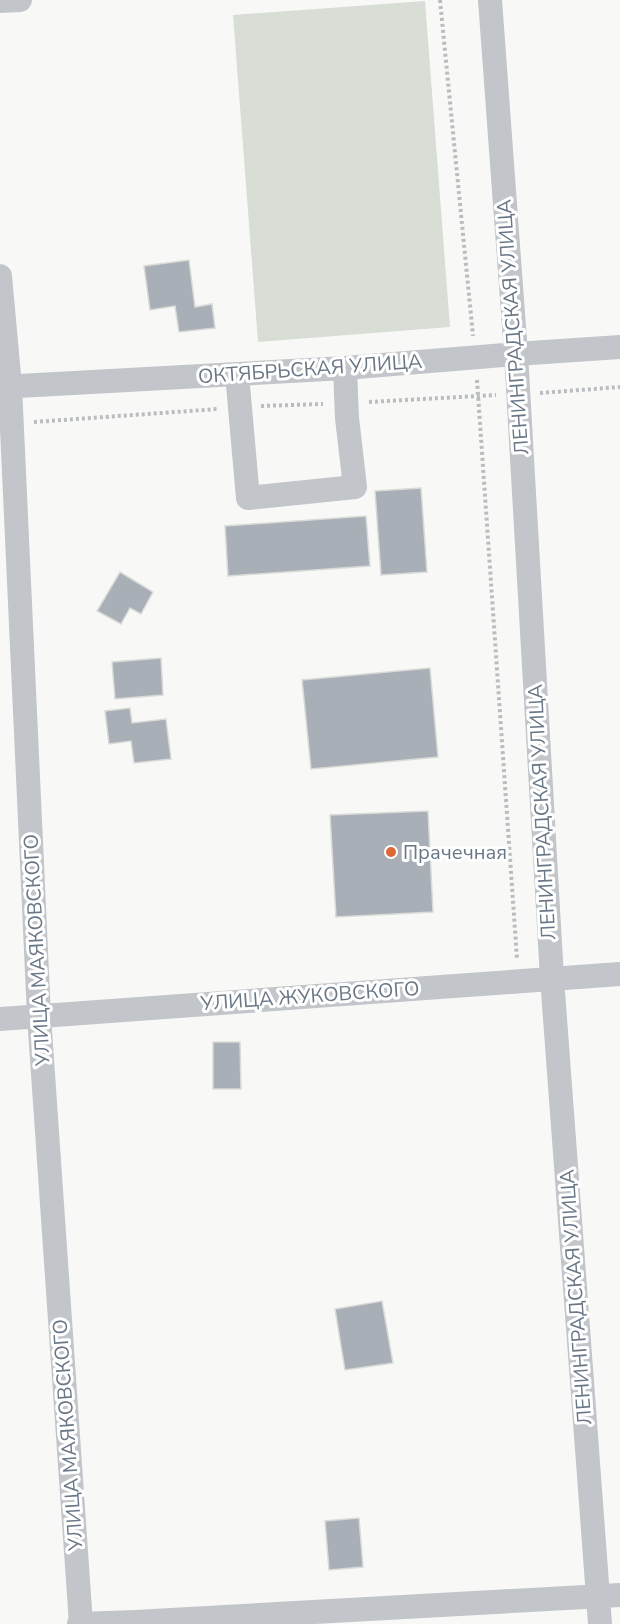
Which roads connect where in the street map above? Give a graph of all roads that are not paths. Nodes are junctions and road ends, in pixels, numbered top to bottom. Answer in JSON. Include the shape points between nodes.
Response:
{"nodes":[{"id":1,"x":20,"y":0,"type":"edge"},
{"id":2,"x":490,"y":0,"type":"edge"},
{"id":3,"x":0,"y":1,"type":"edge"},
{"id":4,"x":0,"y":276,"type":"edge"},
{"id":5,"x":620,"y":347,"type":"edge"},
{"id":6,"x":516,"y":354,"type":"junction"},
{"id":7,"x":345,"y":368,"type":"junction"},
{"id":8,"x":237,"y":374,"type":"junction"},
{"id":9,"x":5,"y":387,"type":"edge"},
{"id":10,"x":620,"y":974,"type":"edge"},
{"id":11,"x":552,"y":978,"type":"junction"},
{"id":12,"x":39,"y":1016,"type":"junction"},
{"id":13,"x":0,"y":1019,"type":"edge"},
{"id":14,"x":609,"y":1595,"type":"edge"},
{"id":15,"x":135,"y":1623,"type":"edge"},
{"id":16,"x":80,"y":1624,"type":"edge"},
{"id":17,"x":600,"y":1624,"type":"edge"}],
"edges":[{"from":1,"to":3,"type":"street"},
{"from":2,"to":6,"type":"street","name":"ЛЕНИНГРАДСКАЯ УЛИЦА"},
{"from":4,"to":9,"type":"street","name":"УЛИЦА МАЯКОВСКОГО"},
{"from":5,"to":6,"type":"street","name":"ОКТЯБРЬСКАЯ УЛИЦА"},
{"from":6,"to":7,"type":"street","name":"ОКТЯБРЬСКАЯ УЛИЦА"},
{"from":6,"to":11,"type":"street","name":"ЛЕНИНГРАДСКАЯ УЛИЦА"},
{"from":7,"to":8,"type":"street","name":"ОКТЯБРЬСКАЯ УЛИЦА"},
{"from":7,"to":8,"type":"street","via":[[355,488],[248,498]]},
{"from":8,"to":9,"type":"street","name":"ОКТЯБРЬСКАЯ УЛИЦА"},
{"from":9,"to":12,"type":"street","name":"УЛИЦА МАЯКОВСКОГО","via":[[11,423]]},
{"from":10,"to":11,"type":"street","name":"УЛИЦА ЖУКОВСКОГО"},
{"from":11,"to":12,"type":"street","name":"УЛИЦА ЖУКОВСКОГО"},
{"from":11,"to":14,"type":"street","name":"ЛЕНИНГРАДСКАЯ УЛИЦА"},
{"from":12,"to":13,"type":"street","name":"УЛИЦА ЖУКОВСКОГО"},
{"from":12,"to":16,"type":"street","name":"УЛИЦА МАЯКОВСКОГО"},
{"from":14,"to":15,"type":"street"},
{"from":14,"to":17,"type":"street","name":"ЛЕНИНГРАДСКАЯ УЛИЦА"},
{"from":15,"to":16,"type":"street"}]}
